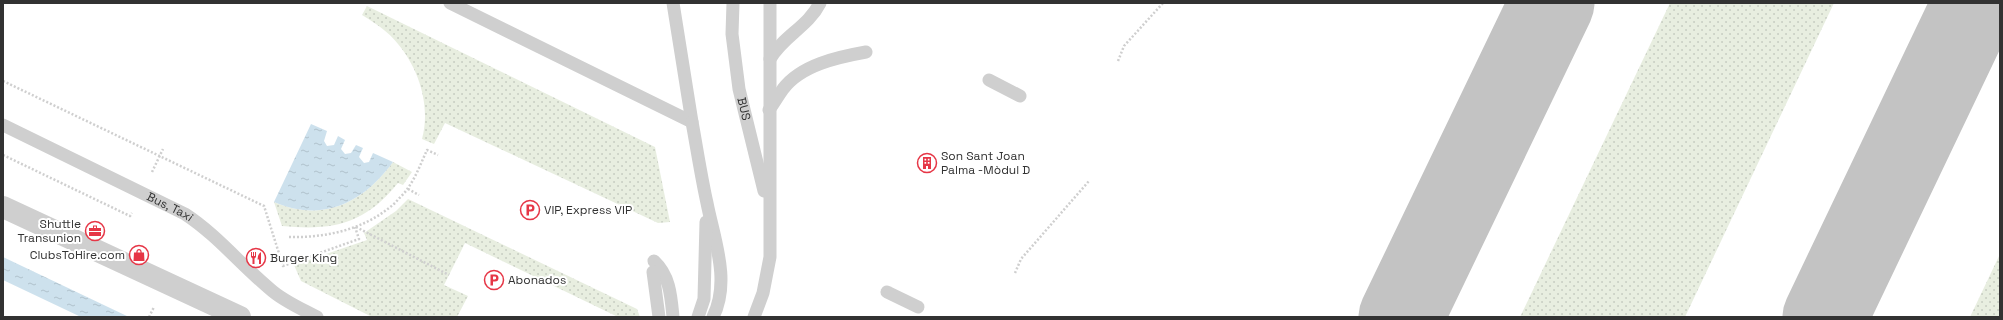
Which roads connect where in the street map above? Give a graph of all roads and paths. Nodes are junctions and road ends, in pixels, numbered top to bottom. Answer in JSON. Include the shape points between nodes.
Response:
{"nodes":[{"id":1,"x":450,"y":3,"type":"edge"},
{"id":2,"x":673,"y":3,"type":"edge"},
{"id":3,"x":733,"y":3,"type":"edge"},
{"id":4,"x":770,"y":3,"type":"edge"},
{"id":5,"x":820,"y":3,"type":"edge"},
{"id":6,"x":1163,"y":3,"type":"edge"},
{"id":7,"x":866,"y":52,"type":"dead end"},
{"id":8,"x":770,"y":60,"type":"junction"},
{"id":9,"x":1118,"y":61,"type":"dead end"},
{"id":10,"x":989,"y":80,"type":"dead end"},
{"id":11,"x":3,"y":81,"type":"edge"},
{"id":12,"x":1020,"y":96,"type":"dead end"},
{"id":13,"x":769,"y":110,"type":"junction"},
{"id":14,"x":692,"y":122,"type":"junction"},
{"id":15,"x":3,"y":125,"type":"edge"},
{"id":16,"x":3,"y":155,"type":"edge"},
{"id":17,"x":438,"y":155,"type":"dead end"},
{"id":18,"x":1089,"y":181,"type":"dead end"},
{"id":19,"x":408,"y":189,"type":"junction"},
{"id":20,"x":419,"y":195,"type":"dead end"},
{"id":21,"x":707,"y":205,"type":"junction"},
{"id":22,"x":3,"y":207,"type":"edge"},
{"id":23,"x":770,"y":213,"type":"junction"},
{"id":24,"x":130,"y":216,"type":"dead end"},
{"id":25,"x":355,"y":227,"type":"junction"},
{"id":26,"x":289,"y":237,"type":"dead end"},
{"id":27,"x":1015,"y":273,"type":"dead end"},
{"id":28,"x":449,"y":275,"type":"dead end"},
{"id":29,"x":887,"y":292,"type":"dead end"},
{"id":30,"x":156,"y":304,"type":"dead end"},
{"id":31,"x":918,"y":307,"type":"dead end"},
{"id":32,"x":149,"y":317,"type":"edge"},
{"id":33,"x":240,"y":317,"type":"edge"},
{"id":34,"x":317,"y":317,"type":"edge"},
{"id":35,"x":659,"y":317,"type":"edge"},
{"id":36,"x":673,"y":317,"type":"edge"},
{"id":37,"x":698,"y":317,"type":"edge"},
{"id":38,"x":713,"y":317,"type":"edge"},
{"id":39,"x":754,"y":317,"type":"edge"}],
"edges":[{"from":1,"to":14,"type":"lane"},
{"from":2,"to":14,"type":"lane"},
{"from":3,"to":23,"type":"lane","name":"BUS","via":[[732,34],[739,89]]},
{"from":4,"to":8,"type":"lane"},
{"from":5,"to":8,"type":"lane","via":[[810,19],[777,47]]},
{"from":6,"to":9,"type":"path","via":[[1124,46]]},
{"from":7,"to":13,"type":"lane","via":[[844,56],[801,74],[784,88]]},
{"from":8,"to":13,"type":"lane"},
{"from":10,"to":12,"type":"lane"},
{"from":11,"to":25,"type":"path","via":[[264,206],[283,266],[359,239]]},
{"from":13,"to":23,"type":"lane"},
{"from":14,"to":21,"type":"lane"},
{"from":15,"to":34,"type":"lane","name":"Bus, Taxi","via":[[203,225],[271,291]]},
{"from":16,"to":24,"type":"path"},
{"from":17,"to":19,"type":"path","via":[[427,150]]},
{"from":18,"to":27,"type":"path","via":[[1021,259]]},
{"from":19,"to":20,"type":"path"},
{"from":19,"to":25,"type":"path","via":[[382,214]]},
{"from":21,"to":37,"type":"lane","via":[[706,280],[704,299]]},
{"from":21,"to":38,"type":"lane","via":[[720,260],[720,296]]},
{"from":22,"to":33,"type":"street"},
{"from":23,"to":39,"type":"lane","via":[[768,272]]},
{"from":25,"to":26,"type":"path","via":[[324,236]]},
{"from":25,"to":28,"type":"path"},
{"from":29,"to":31,"type":"lane"},
{"from":30,"to":32,"type":"path"},
{"from":35,"to":36,"type":"lane","via":[[654,266],[662,268],[668,279]]}]}
